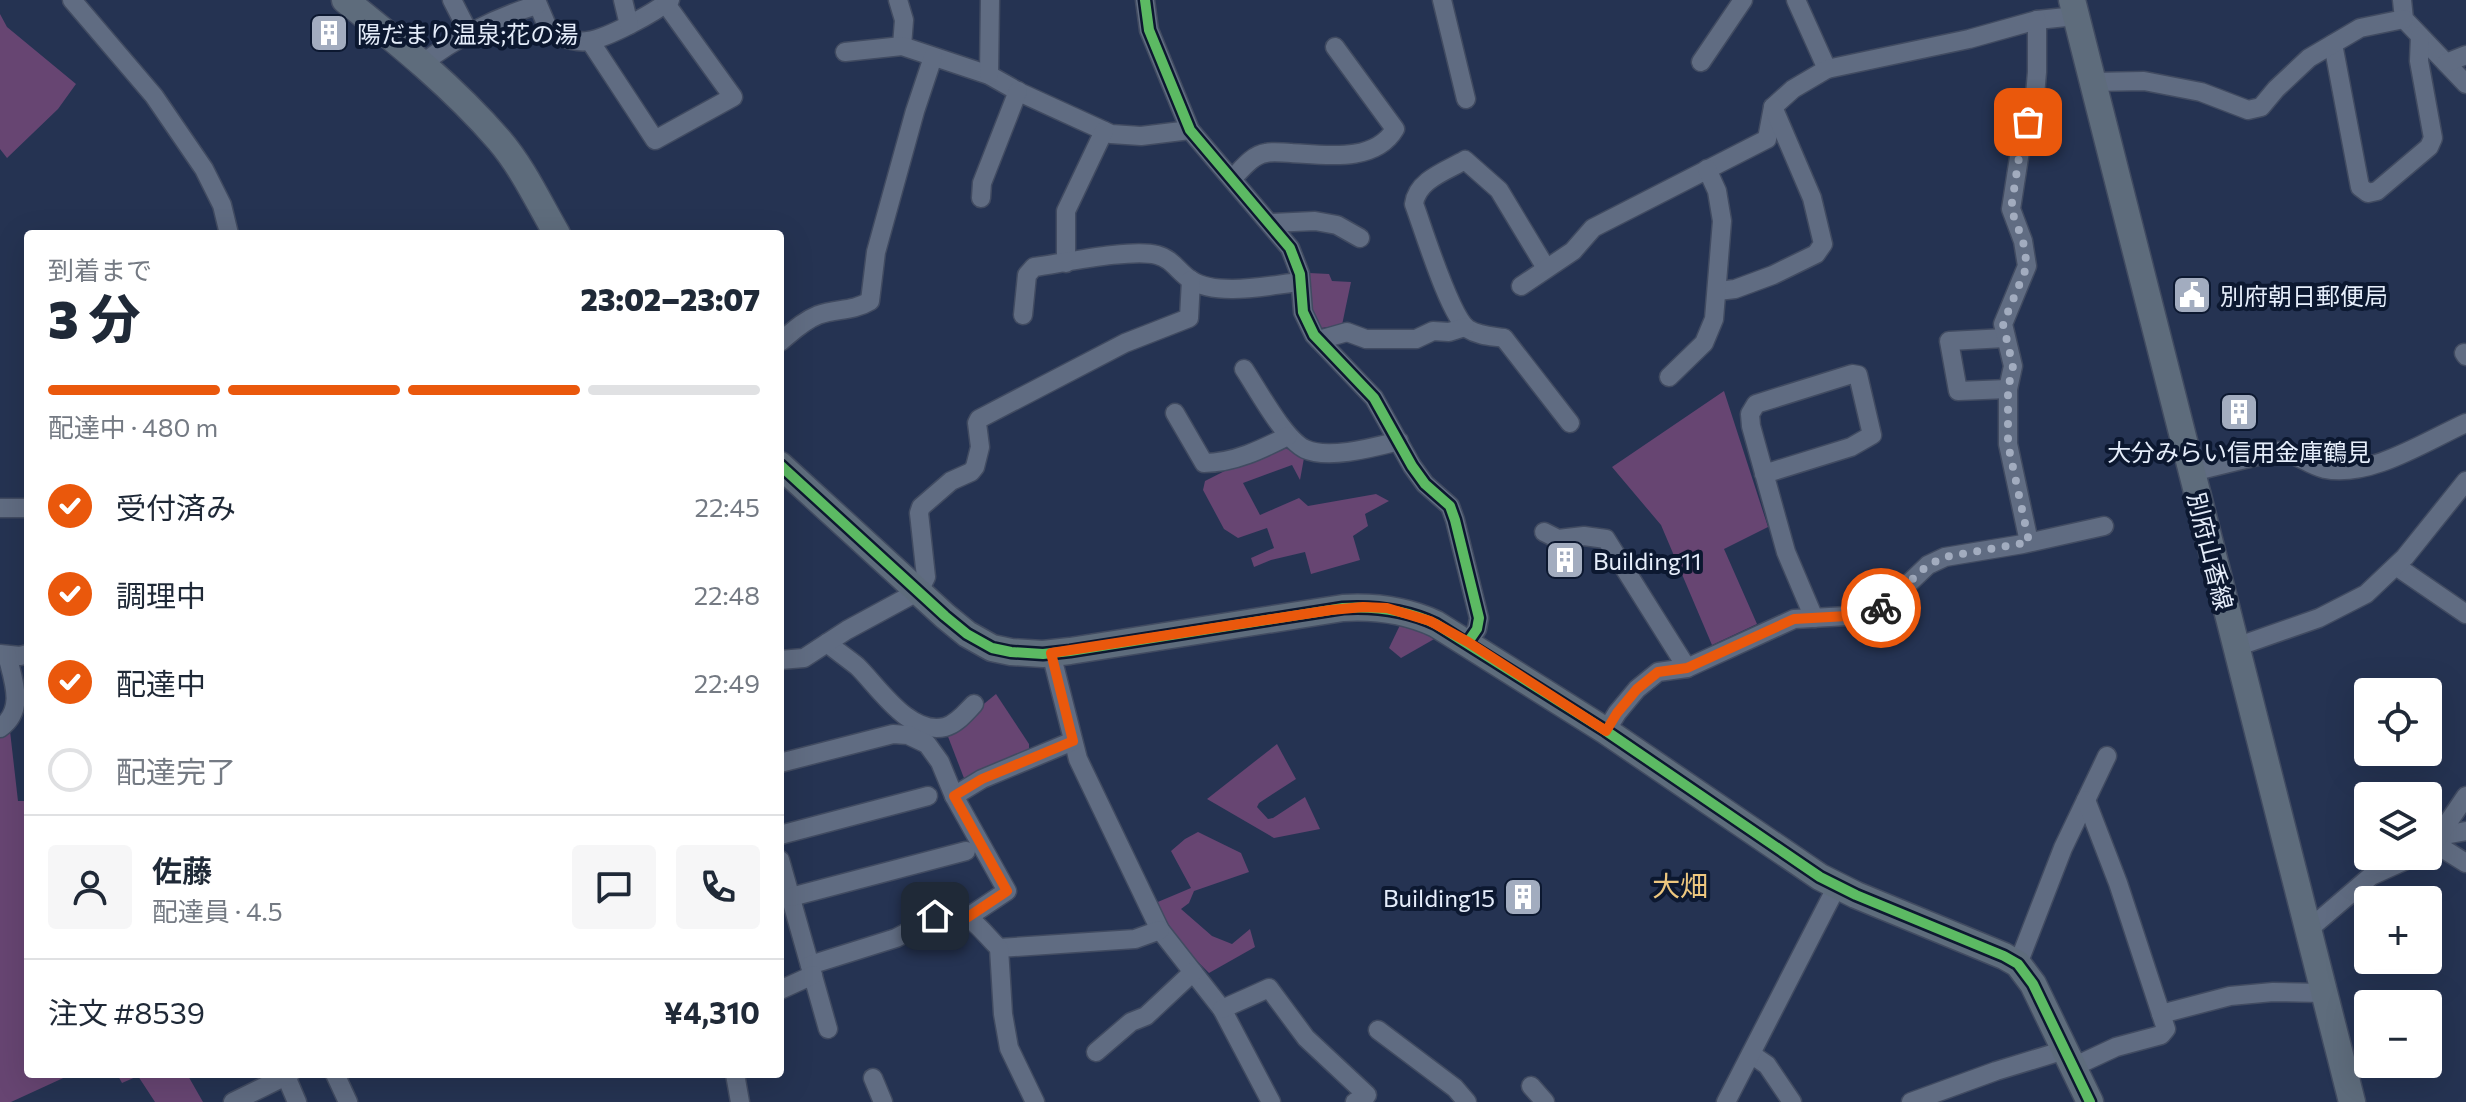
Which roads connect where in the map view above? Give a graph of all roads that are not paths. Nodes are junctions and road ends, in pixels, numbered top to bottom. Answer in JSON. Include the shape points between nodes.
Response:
{"nodes":[{"id":1,"x":72,"y":0,"type":"edge"},
{"id":2,"x":345,"y":0,"type":"edge"},
{"id":3,"x":452,"y":0,"type":"edge"},
{"id":4,"x":623,"y":0,"type":"edge"},
{"id":5,"x":898,"y":0,"type":"edge"},
{"id":6,"x":990,"y":0,"type":"edge"},
{"id":7,"x":1145,"y":0,"type":"edge"},
{"id":8,"x":1442,"y":0,"type":"edge"},
{"id":9,"x":1743,"y":0,"type":"edge"},
{"id":10,"x":1796,"y":0,"type":"edge"},
{"id":11,"x":536,"y":2,"type":"edge"},
{"id":12,"x":668,"y":2,"type":"edge"},
{"id":13,"x":2074,"y":8,"type":"edge"},
{"id":14,"x":2403,"y":10,"type":"edge"},
{"id":15,"x":2037,"y":20,"type":"junction"},
{"id":16,"x":629,"y":25,"type":"junction"},
{"id":17,"x":470,"y":35,"type":"junction"},
{"id":18,"x":2420,"y":36,"type":"junction"},
{"id":19,"x":590,"y":41,"type":"junction"},
{"id":20,"x":2333,"y":44,"type":"junction"},
{"id":21,"x":902,"y":46,"type":"junction"},
{"id":22,"x":1335,"y":47,"type":"dead end"},
{"id":23,"x":845,"y":52,"type":"dead end"},
{"id":24,"x":2466,"y":55,"type":"edge"},
{"id":25,"x":933,"y":57,"type":"junction"},
{"id":26,"x":1701,"y":62,"type":"dead end"},
{"id":27,"x":2446,"y":63,"type":"junction"},
{"id":28,"x":421,"y":65,"type":"junction"},
{"id":29,"x":1827,"y":69,"type":"junction"},
{"id":30,"x":989,"y":75,"type":"junction"},
{"id":31,"x":2093,"y":82,"type":"junction"},
{"id":32,"x":2466,"y":84,"type":"edge"},
{"id":33,"x":1018,"y":91,"type":"junction"},
{"id":34,"x":1466,"y":99,"type":"dead end"},
{"id":35,"x":1773,"y":107,"type":"junction"},
{"id":36,"x":1190,"y":130,"type":"junction"},
{"id":37,"x":1104,"y":131,"type":"junction"},
{"id":38,"x":1707,"y":169,"type":"junction"},
{"id":39,"x":1232,"y":179,"type":"junction"},
{"id":40,"x":981,"y":198,"type":"dead end"},
{"id":41,"x":1272,"y":223,"type":"junction"},
{"id":42,"x":228,"y":230,"type":"edge"},
{"id":43,"x":555,"y":230,"type":"edge"},
{"id":44,"x":1360,"y":238,"type":"dead end"},
{"id":45,"x":1066,"y":263,"type":"junction"},
{"id":46,"x":1546,"y":268,"type":"junction"},
{"id":47,"x":1191,"y":280,"type":"junction"},
{"id":48,"x":1300,"y":282,"type":"junction"},
{"id":49,"x":1521,"y":286,"type":"dead end"},
{"id":50,"x":1718,"y":291,"type":"junction"},
{"id":51,"x":1023,"y":315,"type":"dead end"},
{"id":52,"x":1465,"y":327,"type":"junction"},
{"id":53,"x":784,"y":338,"type":"edge"},
{"id":54,"x":2005,"y":338,"type":"junction"},
{"id":55,"x":1319,"y":340,"type":"junction"},
{"id":56,"x":1244,"y":369,"type":"dead end"},
{"id":57,"x":1669,"y":377,"type":"dead end"},
{"id":58,"x":2008,"y":389,"type":"junction"},
{"id":59,"x":1175,"y":413,"type":"dead end"},
{"id":60,"x":1570,"y":423,"type":"dead end"},
{"id":61,"x":2466,"y":423,"type":"edge"},
{"id":62,"x":1288,"y":436,"type":"junction"},
{"id":63,"x":1399,"y":441,"type":"junction"},
{"id":64,"x":784,"y":469,"type":"edge"},
{"id":65,"x":2192,"y":472,"type":"junction"},
{"id":66,"x":1764,"y":474,"type":"junction"},
{"id":67,"x":2466,"y":481,"type":"edge"},
{"id":68,"x":0,"y":508,"type":"edge"},
{"id":69,"x":24,"y":508,"type":"edge"},
{"id":70,"x":2104,"y":526,"type":"dead end"},
{"id":71,"x":1544,"y":532,"type":"dead end"},
{"id":72,"x":2029,"y":542,"type":"junction"},
{"id":73,"x":2396,"y":566,"type":"junction"},
{"id":74,"x":919,"y":591,"type":"junction"},
{"id":75,"x":2466,"y":614,"type":"edge"},
{"id":76,"x":1814,"y":618,"type":"junction"},
{"id":77,"x":1468,"y":642,"type":"junction"},
{"id":78,"x":827,"y":643,"type":"junction"},
{"id":79,"x":2236,"y":647,"type":"junction"},
{"id":80,"x":1051,"y":653,"type":"junction"},
{"id":81,"x":3,"y":654,"type":"edge"},
{"id":82,"x":24,"y":655,"type":"edge"},
{"id":83,"x":784,"y":660,"type":"edge"},
{"id":84,"x":1687,"y":668,"type":"junction"},
{"id":85,"x":974,"y":704,"type":"dead end"},
{"id":86,"x":0,"y":728,"type":"edge"},
{"id":87,"x":1606,"y":731,"type":"junction"},
{"id":88,"x":1073,"y":741,"type":"junction"},
{"id":89,"x":2107,"y":756,"type":"dead end"},
{"id":90,"x":784,"y":762,"type":"edge"},
{"id":91,"x":928,"y":796,"type":"dead end"},
{"id":92,"x":954,"y":796,"type":"junction"},
{"id":93,"x":2466,"y":796,"type":"edge"},
{"id":94,"x":2086,"y":800,"type":"junction"},
{"id":95,"x":2442,"y":830,"type":"edge"},
{"id":96,"x":2466,"y":831,"type":"edge"},
{"id":97,"x":784,"y":834,"type":"edge"},
{"id":98,"x":2442,"y":839,"type":"edge"},
{"id":99,"x":2442,"y":847,"type":"edge"},
{"id":100,"x":966,"y":851,"type":"dead end"},
{"id":101,"x":2466,"y":863,"type":"edge"},
{"id":102,"x":2384,"y":870,"type":"edge"},
{"id":103,"x":784,"y":875,"type":"edge"},
{"id":104,"x":1837,"y":886,"type":"junction"},
{"id":105,"x":791,"y":897,"type":"junction"},
{"id":106,"x":968,"y":917,"type":"junction"},
{"id":107,"x":799,"y":927,"type":"junction"},
{"id":108,"x":1160,"y":930,"type":"junction"},
{"id":109,"x":2308,"y":930,"type":"junction"},
{"id":110,"x":784,"y":932,"type":"edge"},
{"id":111,"x":999,"y":948,"type":"junction"},
{"id":112,"x":2018,"y":964,"type":"junction"},
{"id":113,"x":811,"y":970,"type":"junction"},
{"id":114,"x":1193,"y":972,"type":"junction"},
{"id":115,"x":784,"y":987,"type":"edge"},
{"id":116,"x":2324,"y":993,"type":"junction"},
{"id":117,"x":1222,"y":1009,"type":"junction"},
{"id":118,"x":2161,"y":1014,"type":"junction"},
{"id":119,"x":828,"y":1029,"type":"dead end"},
{"id":120,"x":1378,"y":1030,"type":"dead end"},
{"id":121,"x":1096,"y":1052,"type":"dead end"},
{"id":122,"x":1751,"y":1054,"type":"junction"},
{"id":123,"x":2069,"y":1058,"type":"junction"},
{"id":124,"x":281,"y":1078,"type":"edge"},
{"id":125,"x":288,"y":1078,"type":"edge"},
{"id":126,"x":337,"y":1078,"type":"edge"},
{"id":127,"x":736,"y":1078,"type":"edge"},
{"id":128,"x":873,"y":1078,"type":"dead end"},
{"id":129,"x":1531,"y":1086,"type":"dead end"},
{"id":130,"x":241,"y":1100,"type":"edge"},
{"id":131,"x":297,"y":1102,"type":"edge"},
{"id":132,"x":348,"y":1102,"type":"edge"},
{"id":133,"x":740,"y":1102,"type":"edge"},
{"id":134,"x":883,"y":1102,"type":"edge"},
{"id":135,"x":1035,"y":1102,"type":"edge"},
{"id":136,"x":1271,"y":1102,"type":"edge"},
{"id":137,"x":1355,"y":1102,"type":"edge"},
{"id":138,"x":1467,"y":1102,"type":"edge"},
{"id":139,"x":1545,"y":1102,"type":"edge"},
{"id":140,"x":1726,"y":1102,"type":"edge"},
{"id":141,"x":1792,"y":1102,"type":"edge"},
{"id":142,"x":1911,"y":1102,"type":"edge"},
{"id":143,"x":2090,"y":1102,"type":"edge"},
{"id":144,"x":2352,"y":1102,"type":"edge"}],
"edges":[{"from":1,"to":42,"type":"street","via":[[154,96],[204,169]]},
{"from":2,"to":28,"type":"street"},
{"from":3,"to":17,"type":"street"},
{"from":4,"to":16,"type":"street"},
{"from":5,"to":21,"type":"street","via":[[904,20]]},
{"from":6,"to":30,"type":"street"},
{"from":7,"to":36,"type":"street","via":[[1149,30]]},
{"from":8,"to":34,"type":"street"},
{"from":9,"to":26,"type":"street"},
{"from":10,"to":29,"type":"street"},
{"from":11,"to":17,"type":"street"},
{"from":11,"to":19,"type":"street","via":[[550,33]]},
{"from":12,"to":16,"type":"street"},
{"from":12,"to":19,"type":"street","via":[[733,97],[655,140]]},
{"from":13,"to":15,"type":"street"},
{"from":13,"to":31,"type":"street","name":"別府山香線"},
{"from":14,"to":18,"type":"street"},
{"from":14,"to":20,"type":"street"},
{"from":15,"to":29,"type":"street"},
{"from":15,"to":54,"type":"street","via":[[2034,107],[2022,138],[2011,209],[2027,266],[2003,324]]},
{"from":16,"to":19,"type":"street"},
{"from":17,"to":28,"type":"street"},
{"from":18,"to":20,"type":"street","via":[[2419,61],[2433,138],[2387,183],[2368,193],[2360,187]]},
{"from":18,"to":27,"type":"street"},
{"from":20,"to":31,"type":"street","via":[[2309,58],[2261,107],[2248,110],[2201,92],[2144,81]]},
{"from":21,"to":23,"type":"street"},
{"from":21,"to":25,"type":"street"},
{"from":22,"to":39,"type":"street","via":[[1395,129],[1389,139],[1375,148],[1341,155],[1267,152]]},
{"from":24,"to":27,"type":"street"},
{"from":25,"to":30,"type":"street"},
{"from":25,"to":53,"type":"street","via":[[876,252],[870,301],[820,314]]},
{"from":27,"to":32,"type":"street"},
{"from":28,"to":43,"type":"street","via":[[499,141]]},
{"from":29,"to":35,"type":"street"},
{"from":30,"to":33,"type":"street"},
{"from":31,"to":65,"type":"street","name":"別府山香線"},
{"from":33,"to":37,"type":"street"},
{"from":33,"to":40,"type":"street"},
{"from":35,"to":38,"type":"street","via":[[1767,139]]},
{"from":35,"to":50,"type":"street","via":[[1812,198],[1823,244],[1816,254],[1773,275]]},
{"from":36,"to":37,"type":"street","via":[[1141,136]]},
{"from":36,"to":39,"type":"street"},
{"from":37,"to":45,"type":"street","via":[[1066,211]]},
{"from":38,"to":46,"type":"street","via":[[1593,228],[1573,251]]},
{"from":38,"to":50,"type":"street","via":[[1722,221]]},
{"from":39,"to":41,"type":"street"},
{"from":41,"to":44,"type":"street","via":[[1315,221],[1337,225]]},
{"from":41,"to":48,"type":"street","via":[[1290,248]]},
{"from":45,"to":47,"type":"street","via":[[1154,254]]},
{"from":45,"to":51,"type":"street","via":[[1034,267],[1027,275]]},
{"from":46,"to":49,"type":"street"},
{"from":46,"to":52,"type":"street","via":[[1499,190],[1465,160],[1428,181],[1415,194],[1414,204]]},
{"from":47,"to":48,"type":"street","via":[[1214,289]]},
{"from":47,"to":74,"type":"street","via":[[1189,318],[1168,320],[979,419],[975,467],[921,507],[926,577]]},
{"from":48,"to":55,"type":"street","via":[[1303,312]]},
{"from":50,"to":57,"type":"street","via":[[1704,343]]},
{"from":52,"to":55,"type":"street","via":[[1416,339],[1366,339],[1347,332]]},
{"from":52,"to":60,"type":"street","via":[[1504,338]]},
{"from":54,"to":58,"type":"street","via":[[2013,366]]},
{"from":54,"to":58,"type":"street","via":[[1949,341],[1958,391]]},
{"from":55,"to":63,"type":"street","via":[[1374,398]]},
{"from":56,"to":62,"type":"street"},
{"from":58,"to":72,"type":"street","via":[[2008,444]]},
{"from":59,"to":62,"type":"street","via":[[1204,463],[1264,449]]},
{"from":61,"to":65,"type":"street","via":[[2365,468],[2326,469],[2278,451]]},
{"from":62,"to":63,"type":"street","via":[[1307,451],[1323,453]]},
{"from":63,"to":77,"type":"street","via":[[1425,484],[1453,512],[1479,618]]},
{"from":64,"to":74,"type":"street"},
{"from":65,"to":79,"type":"street","name":"別府山香線"},
{"from":66,"to":66,"type":"street","via":[[1751,426],[1756,404],[1858,375],[1872,435],[1851,447]]},
{"from":66,"to":76,"type":"street","via":[[1786,552]]},
{"from":67,"to":73,"type":"street"},
{"from":68,"to":69,"type":"street"},
{"from":70,"to":72,"type":"street"},
{"from":71,"to":84,"type":"street","via":[[1558,539],[1606,539]]},
{"from":72,"to":76,"type":"street","via":[[1945,557],[1928,565],[1884,607],[1865,615]]},
{"from":73,"to":75,"type":"street"},
{"from":73,"to":79,"type":"street","via":[[2366,594],[2319,618]]},
{"from":74,"to":78,"type":"street"},
{"from":74,"to":80,"type":"street","via":[[967,634],[992,648]]},
{"from":76,"to":84,"type":"street","via":[[1794,619]]},
{"from":77,"to":80,"type":"street","via":[[1416,616],[1363,607]]},
{"from":77,"to":87,"type":"street"},
{"from":78,"to":83,"type":"street","via":[[804,658]]},
{"from":78,"to":85,"type":"street","via":[[923,725],[944,727]]},
{"from":79,"to":109,"type":"street","name":"別府山香線"},
{"from":80,"to":88,"type":"street"},
{"from":81,"to":82,"type":"street"},
{"from":81,"to":86,"type":"street","via":[[16,708]]},
{"from":84,"to":87,"type":"street","via":[[1658,672],[1637,689]]},
{"from":87,"to":104,"type":"street"},
{"from":88,"to":92,"type":"street"},
{"from":88,"to":108,"type":"street"},
{"from":89,"to":94,"type":"street"},
{"from":90,"to":92,"type":"street","via":[[893,734],[908,735],[927,744]]},
{"from":91,"to":97,"type":"street"},
{"from":92,"to":106,"type":"street","via":[[1007,891]]},
{"from":93,"to":95,"type":"street"},
{"from":94,"to":112,"type":"street"},
{"from":94,"to":118,"type":"street"},
{"from":96,"to":98,"type":"street"},
{"from":99,"to":101,"type":"street"},
{"from":100,"to":105,"type":"street"},
{"from":102,"to":109,"type":"street"},
{"from":103,"to":105,"type":"street"},
{"from":104,"to":112,"type":"street"},
{"from":104,"to":122,"type":"street"},
{"from":105,"to":107,"type":"street"},
{"from":106,"to":111,"type":"street"},
{"from":106,"to":113,"type":"street","via":[[948,911],[896,938]]},
{"from":107,"to":110,"type":"street"},
{"from":107,"to":113,"type":"street"},
{"from":108,"to":111,"type":"street","via":[[1135,939]]},
{"from":108,"to":114,"type":"street"},
{"from":109,"to":116,"type":"street","name":"別府山香線"},
{"from":111,"to":135,"type":"street","via":[[1009,1048]]},
{"from":112,"to":123,"type":"street"},
{"from":113,"to":115,"type":"street"},
{"from":113,"to":119,"type":"street"},
{"from":114,"to":117,"type":"street"},
{"from":114,"to":121,"type":"street","via":[[1146,1016]]},
{"from":116,"to":118,"type":"street","via":[[2230,996]]},
{"from":116,"to":144,"type":"street","name":"別府山香線"},
{"from":117,"to":136,"type":"street"},
{"from":117,"to":137,"type":"street","via":[[1269,988],[1306,1038],[1367,1095]]},
{"from":118,"to":123,"type":"street","via":[[2166,1029],[2161,1035]]},
{"from":120,"to":138,"type":"street"},
{"from":122,"to":140,"type":"street"},
{"from":122,"to":141,"type":"street","via":[[1767,1065]]},
{"from":123,"to":142,"type":"street","via":[[1996,1071]]},
{"from":123,"to":143,"type":"street"},
{"from":124,"to":130,"type":"street"},
{"from":125,"to":131,"type":"street"},
{"from":126,"to":132,"type":"street"},
{"from":127,"to":133,"type":"street"},
{"from":128,"to":134,"type":"street"},
{"from":129,"to":139,"type":"street"}]}
